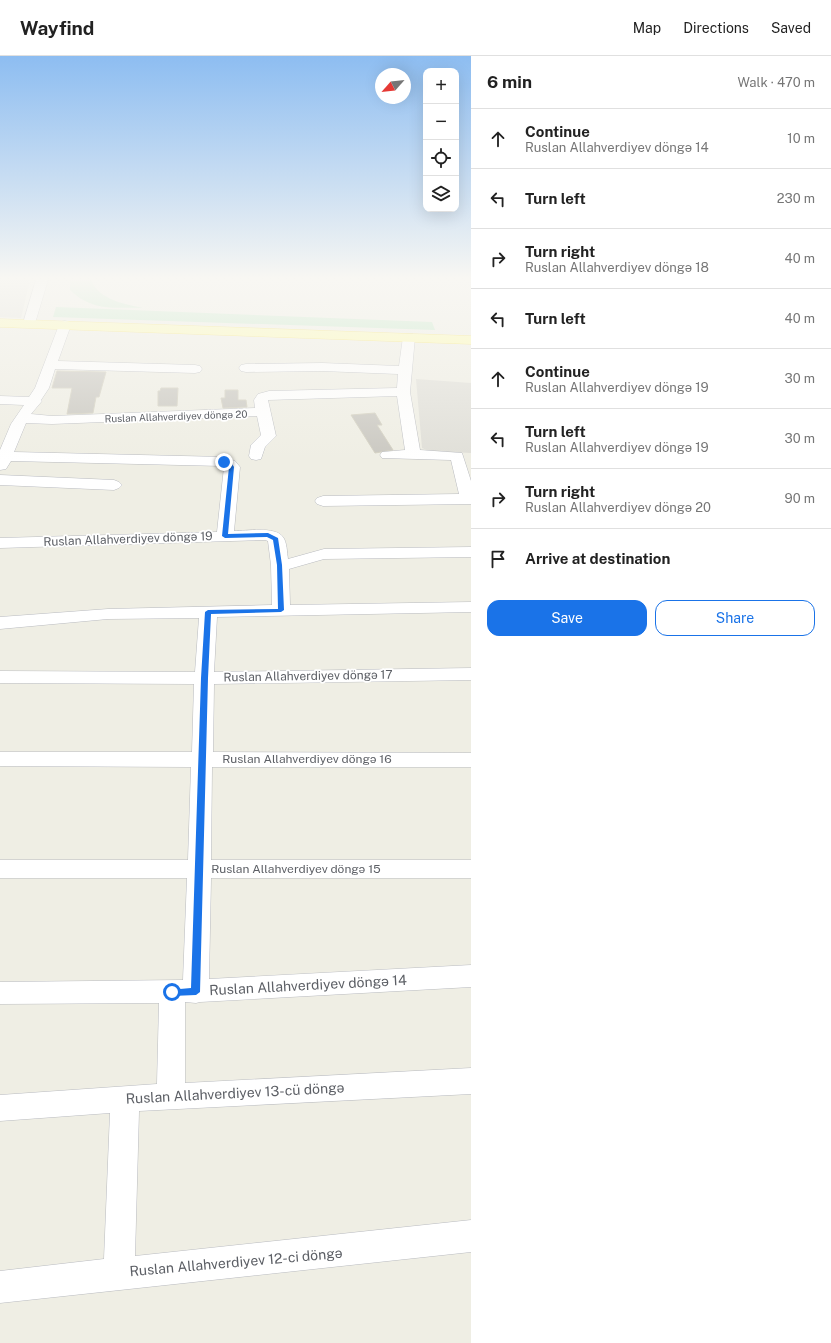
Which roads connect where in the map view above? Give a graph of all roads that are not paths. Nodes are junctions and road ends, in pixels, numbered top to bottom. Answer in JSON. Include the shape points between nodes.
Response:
{"nodes":[{"id":1,"x":59,"y":340,"type":"edge"},
{"id":2,"x":408,"y":340,"type":"edge"},
{"id":3,"x":50,"y":365,"type":"junction"},
{"id":4,"x":246,"y":368,"type":"dead end"},
{"id":5,"x":195,"y":369,"type":"dead end"},
{"id":6,"x":405,"y":370,"type":"junction"},
{"id":7,"x":404,"y":392,"type":"junction"},
{"id":8,"x":0,"y":400,"type":"edge"},
{"id":9,"x":35,"y":401,"type":"junction"},
{"id":10,"x":263,"y":412,"type":"junction"},
{"id":11,"x":22,"y":418,"type":"junction"},
{"id":12,"x":413,"y":454,"type":"junction"},
{"id":13,"x":387,"y":455,"type":"dead end"},
{"id":14,"x":256,"y":456,"type":"dead end"},
{"id":15,"x":464,"y":456,"type":"edge"},
{"id":16,"x":2,"y":462,"type":"edge"},
{"id":17,"x":0,"y":480,"type":"edge"},
{"id":18,"x":114,"y":485,"type":"dead end"},
{"id":19,"x":469,"y":499,"type":"edge"},
{"id":20,"x":323,"y":501,"type":"dead end"},
{"id":21,"x":225,"y":536,"type":"junction"},
{"id":22,"x":0,"y":543,"type":"edge"},
{"id":23,"x":471,"y":552,"type":"edge"},
{"id":24,"x":280,"y":565,"type":"junction"},
{"id":25,"x":471,"y":607,"type":"edge"},
{"id":26,"x":281,"y":610,"type":"junction"},
{"id":27,"x":208,"y":612,"type":"junction"},
{"id":28,"x":0,"y":623,"type":"edge"},
{"id":29,"x":471,"y":674,"type":"edge"},
{"id":30,"x":0,"y":677,"type":"edge"},
{"id":31,"x":204,"y":678,"type":"junction"},
{"id":32,"x":0,"y":759,"type":"edge"},
{"id":33,"x":203,"y":759,"type":"junction"},
{"id":34,"x":471,"y":760,"type":"edge"},
{"id":35,"x":0,"y":869,"type":"edge"},
{"id":36,"x":198,"y":869,"type":"junction"},
{"id":37,"x":471,"y":869,"type":"edge"},
{"id":38,"x":471,"y":976,"type":"edge"},
{"id":39,"x":0,"y":992,"type":"edge"},
{"id":40,"x":184,"y":992,"type":"junction"},
{"id":41,"x":471,"y":1081,"type":"edge"},
{"id":42,"x":171,"y":1097,"type":"junction"},
{"id":43,"x":125,"y":1099,"type":"junction"},
{"id":44,"x":0,"y":1108,"type":"edge"},
{"id":45,"x":471,"y":1236,"type":"edge"},
{"id":46,"x":118,"y":1272,"type":"junction"},
{"id":47,"x":0,"y":1287,"type":"edge"}],
"edges":[{"from":1,"to":3,"type":"street"},
{"from":2,"to":6,"type":"street"},
{"from":3,"to":5,"type":"street"},
{"from":3,"to":9,"type":"street"},
{"from":4,"to":6,"type":"street"},
{"from":6,"to":7,"type":"street"},
{"from":7,"to":10,"type":"street","name":"Ruslan Allahverdiyev döngə 20","via":[[269,395],[261,400]]},
{"from":7,"to":12,"type":"street"},
{"from":8,"to":9,"type":"street"},
{"from":9,"to":11,"type":"street"},
{"from":10,"to":11,"type":"street","name":"Ruslan Allahverdiyev döngə 20","via":[[52,420]]},
{"from":10,"to":14,"type":"street","via":[[269,436],[258,445]]},
{"from":11,"to":16,"type":"street"},
{"from":12,"to":13,"type":"street"},
{"from":12,"to":15,"type":"street"},
{"from":15,"to":19,"type":"street"},
{"from":16,"to":21,"type":"street","via":[[224,462],[232,467]]},
{"from":17,"to":18,"type":"street"},
{"from":19,"to":20,"type":"street"},
{"from":21,"to":22,"type":"street","name":"Ruslan Allahverdiyev döngə 19"},
{"from":21,"to":24,"type":"street","name":"Ruslan Allahverdiyev döngə 19","via":[[273,537],[276,539]]},
{"from":23,"to":24,"type":"street","via":[[324,554]]},
{"from":24,"to":26,"type":"street"},
{"from":25,"to":26,"type":"street"},
{"from":26,"to":27,"type":"street"},
{"from":27,"to":28,"type":"street","via":[[108,614]]},
{"from":27,"to":31,"type":"street"},
{"from":29,"to":31,"type":"street","name":"Ruslan Allahverdiyev döngə 17"},
{"from":30,"to":31,"type":"street","name":"Ruslan Allahverdiyev döngə 17"},
{"from":31,"to":33,"type":"street"},
{"from":32,"to":33,"type":"street","name":"Ruslan Allahverdiyev döngə 16"},
{"from":33,"to":34,"type":"street","name":"Ruslan Allahverdiyev döngə 16"},
{"from":33,"to":36,"type":"street"},
{"from":35,"to":36,"type":"street","name":"Ruslan Allahverdiyev döngə 15"},
{"from":36,"to":37,"type":"street","name":"Ruslan Allahverdiyev döngə 15"},
{"from":36,"to":40,"type":"street"},
{"from":38,"to":40,"type":"street","name":"Ruslan Allahverdiyev döngə 14"},
{"from":39,"to":40,"type":"street","name":"Ruslan Allahverdiyev döngə 14"},
{"from":40,"to":42,"type":"street"},
{"from":41,"to":42,"type":"street","name":"Ruslan Allahverdiyev 13-cü döngə"},
{"from":42,"to":43,"type":"street","name":"Ruslan Allahverdiyev 13-cü döngə"},
{"from":43,"to":44,"type":"street","name":"Ruslan Allahverdiyev 13-cü döngə"},
{"from":43,"to":46,"type":"street"},
{"from":45,"to":46,"type":"street","name":"Ruslan Allahverdiyev 12-ci döngə","via":[[373,1249]]},
{"from":46,"to":47,"type":"street","name":"Ruslan Allahverdiyev 12-ci döngə"}]}
